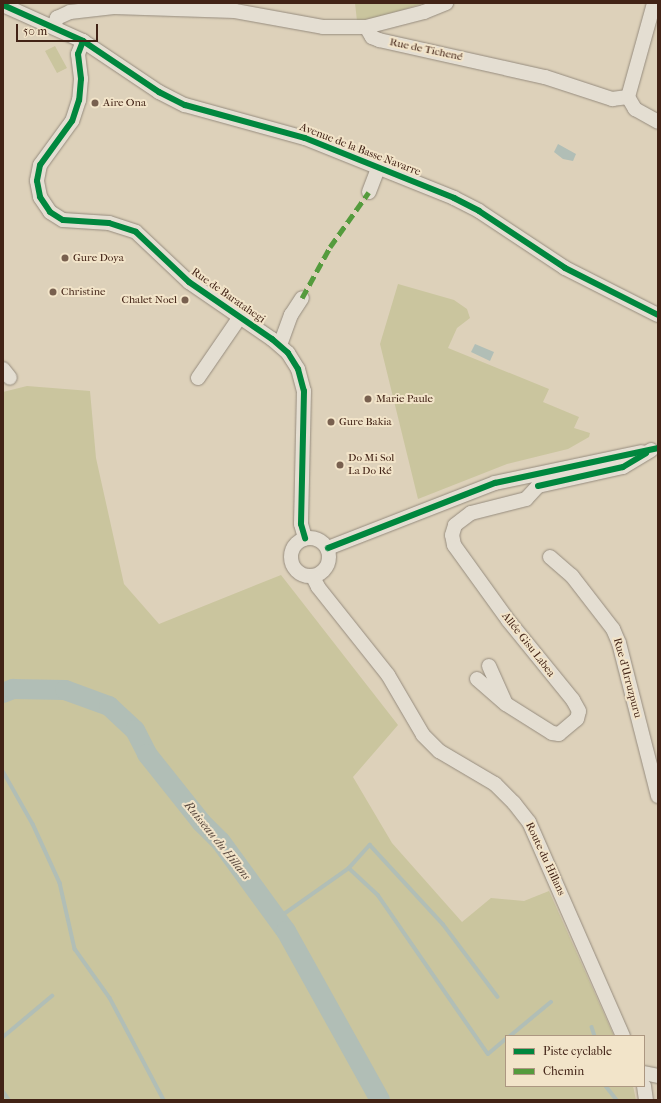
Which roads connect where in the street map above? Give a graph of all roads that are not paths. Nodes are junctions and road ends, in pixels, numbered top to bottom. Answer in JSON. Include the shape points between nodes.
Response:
{"nodes":[{"id":1,"x":446,"y":3,"type":"edge"},
{"id":2,"x":654,"y":3,"type":"edge"},
{"id":3,"x":3,"y":5,"type":"edge"},
{"id":4,"x":186,"y":6,"type":"edge"},
{"id":5,"x":54,"y":26,"type":"junction"},
{"id":6,"x":366,"y":27,"type":"junction"},
{"id":7,"x":83,"y":41,"type":"junction"},
{"id":8,"x":630,"y":98,"type":"junction"},
{"id":9,"x":658,"y":122,"type":"edge"},
{"id":10,"x":379,"y":166,"type":"junction"},
{"id":11,"x":369,"y":192,"type":"dead end"},
{"id":12,"x":302,"y":298,"type":"dead end"},
{"id":13,"x":658,"y":315,"type":"edge"},
{"id":14,"x":240,"y":317,"type":"junction"},
{"id":15,"x":280,"y":345,"type":"junction"},
{"id":16,"x":198,"y":378,"type":"dead end"},
{"id":17,"x":655,"y":449,"type":"edge"},
{"id":18,"x":529,"y":475,"type":"junction"},
{"id":19,"x":520,"y":501,"type":"junction"},
{"id":20,"x":305,"y":538,"type":"junction"},
{"id":21,"x":328,"y":548,"type":"junction"},
{"id":22,"x":550,"y":557,"type":"dead end"},
{"id":23,"x":316,"y":582,"type":"junction"},
{"id":24,"x":488,"y":666,"type":"dead end"},
{"id":25,"x":477,"y":679,"type":"dead end"},
{"id":26,"x":506,"y":704,"type":"junction"},
{"id":27,"x":658,"y":796,"type":"edge"},
{"id":28,"x":623,"y":1035,"type":"edge"},
{"id":29,"x":645,"y":1073,"type":"edge"},
{"id":30,"x":658,"y":1076,"type":"edge"},
{"id":31,"x":644,"y":1087,"type":"edge"},
{"id":32,"x":646,"y":1100,"type":"edge"}],
"edges":[{"from":1,"to":6,"type":"street","via":[[424,12]]},
{"from":2,"to":8,"type":"street"},
{"from":3,"to":5,"type":"street","name":"Avenue de la Basse Navarre"},
{"from":4,"to":5,"type":"street","via":[[114,7],[75,11],[62,14]]},
{"from":4,"to":6,"type":"street","via":[[235,11],[323,27]]},
{"from":5,"to":7,"type":"street","name":"Avenue de la Basse Navarre"},
{"from":6,"to":8,"type":"street","name":"Rue de Tichené","via":[[372,37],[379,40],[545,77],[612,99]]},
{"from":7,"to":10,"type":"street","name":"Avenue de la Basse Navarre","via":[[159,92],[185,105],[305,138]]},
{"from":7,"to":14,"type":"street","name":"Rue de Baratahegi","via":[[78,50],[81,79],[75,113],[48,151],[37,174],[38,189],[45,206],[63,220],[114,224],[136,232],[189,282]]},
{"from":8,"to":9,"type":"street","via":[[635,109]]},
{"from":10,"to":11,"type":"street"},
{"from":10,"to":13,"type":"street","name":"Avenue de la Basse Navarre","via":[[467,204],[565,268]]},
{"from":12,"to":15,"type":"street","via":[[291,315]]},
{"from":14,"to":15,"type":"street","name":"Rue de Baratahegi"},
{"from":14,"to":16,"type":"street"},
{"from":15,"to":20,"type":"street","name":"Rue de Baratahegi","via":[[298,369],[304,391],[301,524]]},
{"from":17,"to":18,"type":"street"},
{"from":17,"to":19,"type":"street","name":"Allée Gisu Labea","via":[[623,467],[538,486],[526,499]]},
{"from":18,"to":19,"type":"street","via":[[522,488]]},
{"from":18,"to":21,"type":"street","via":[[474,489]]},
{"from":19,"to":26,"type":"street","name":"Allée Gisu Labea","via":[[463,517],[455,525],[452,535],[454,545],[508,620],[573,700],[578,711],[577,719],[559,734],[552,733]]},
{"from":20,"to":21,"type":"street","via":[[314,538]]},
{"from":20,"to":23,"type":"street","via":[[293,548],[291,562],[300,574]]},
{"from":21,"to":23,"type":"street","via":[[329,563]]},
{"from":22,"to":27,"type":"street","name":"Rue d'Urruzpuru","via":[[572,576],[613,629],[619,643]]},
{"from":23,"to":28,"type":"street","name":"Route du Hillans","via":[[388,675],[423,735],[439,751],[495,784],[528,822]]},
{"from":24,"to":26,"type":"street"},
{"from":25,"to":26,"type":"street","name":"Allée Gisu Labea"},
{"from":29,"to":30,"type":"street"},
{"from":31,"to":32,"type":"street"}]}
